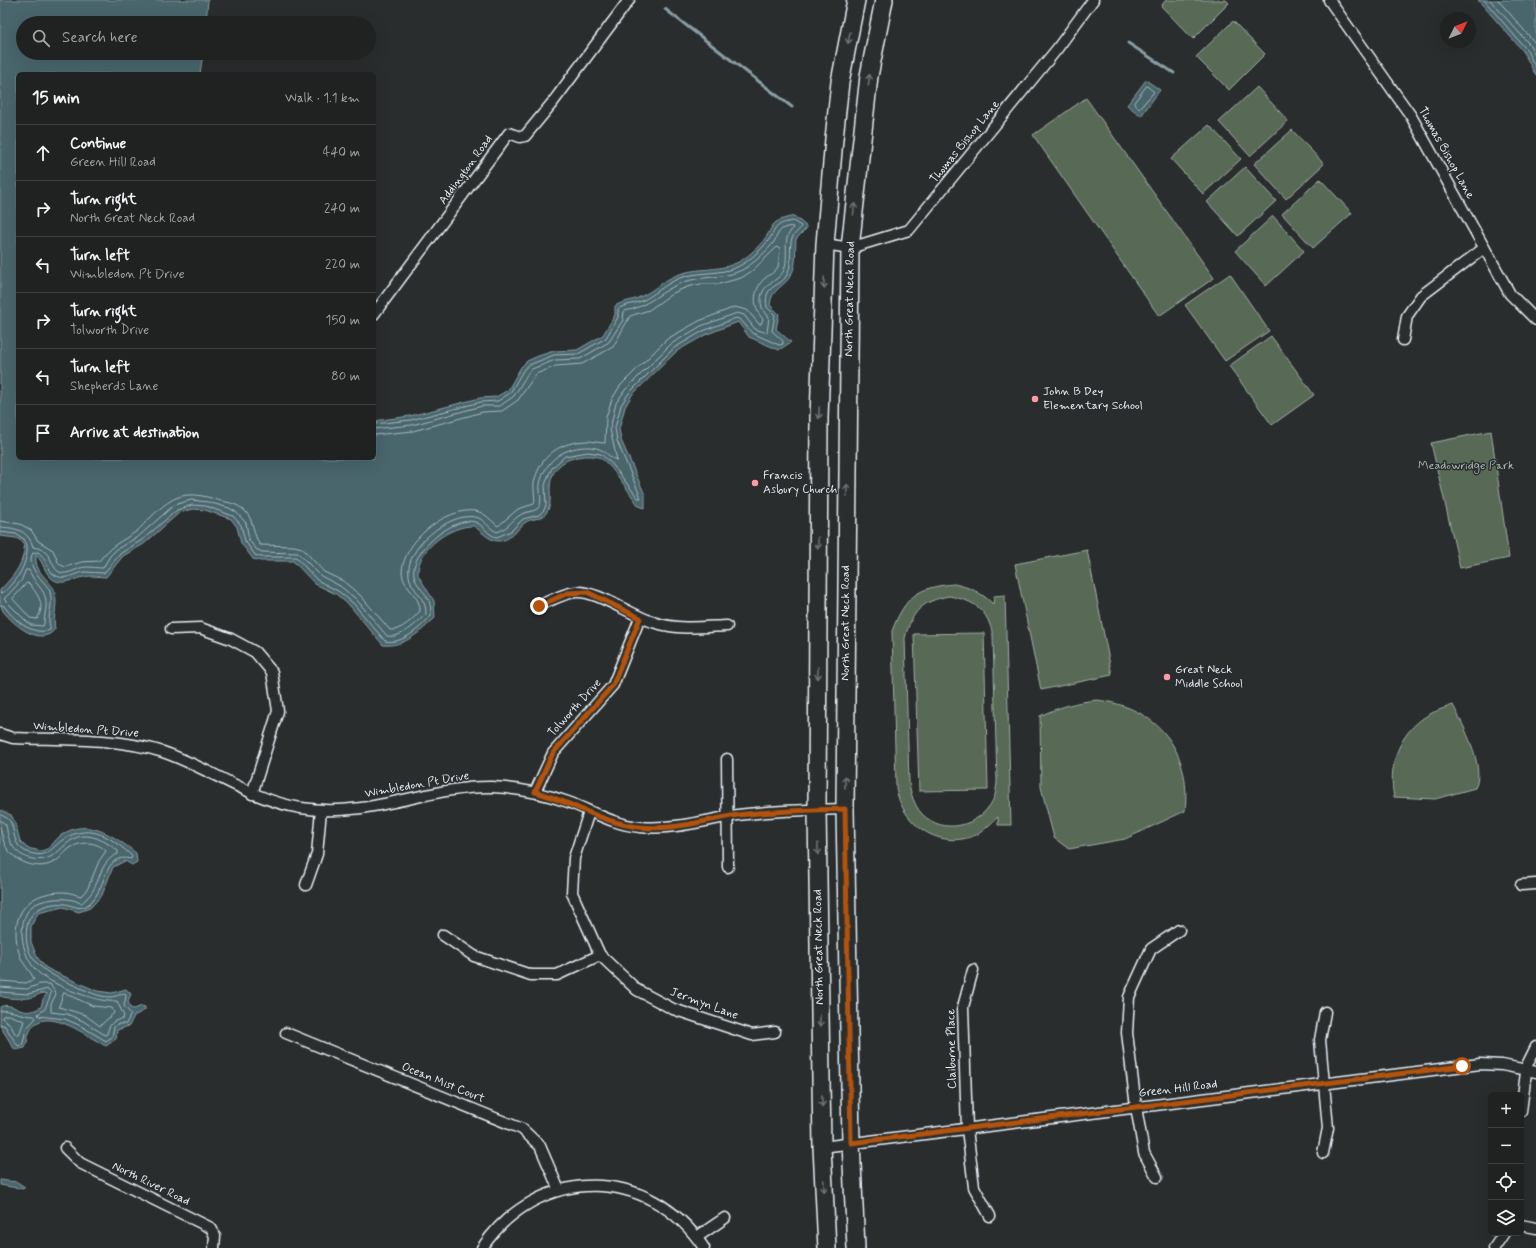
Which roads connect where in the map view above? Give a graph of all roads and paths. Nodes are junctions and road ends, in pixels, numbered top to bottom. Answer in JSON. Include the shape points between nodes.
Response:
{"nodes":[{"id":1,"x":629,"y":0,"type":"edge"},
{"id":2,"x":856,"y":0,"type":"edge"},
{"id":3,"x":884,"y":0,"type":"edge"},
{"id":4,"x":1092,"y":0,"type":"edge"},
{"id":5,"x":1329,"y":0,"type":"edge"},
{"id":6,"x":825,"y":244,"type":"junction"},
{"id":7,"x":850,"y":248,"type":"junction"},
{"id":8,"x":1484,"y":248,"type":"junction"},
{"id":9,"x":376,"y":311,"type":"edge"},
{"id":10,"x":1536,"y":320,"type":"edge"},
{"id":11,"x":1403,"y":340,"type":"dead end"},
{"id":12,"x":539,"y":606,"type":"dead end"},
{"id":13,"x":640,"y":618,"type":"junction"},
{"id":14,"x":726,"y":626,"type":"dead end"},
{"id":15,"x":171,"y":629,"type":"dead end"},
{"id":16,"x":0,"y":734,"type":"edge"},
{"id":17,"x":727,"y":759,"type":"dead end"},
{"id":18,"x":535,"y":792,"type":"junction"},
{"id":19,"x":252,"y":794,"type":"junction"},
{"id":20,"x":845,"y":809,"type":"junction"},
{"id":21,"x":321,"y":810,"type":"junction"},
{"id":22,"x":817,"y":810,"type":"junction"},
{"id":23,"x":589,"y":812,"type":"junction"},
{"id":24,"x":728,"y":817,"type":"junction"},
{"id":25,"x":728,"y":867,"type":"dead end"},
{"id":26,"x":1536,"y":884,"type":"edge"},
{"id":27,"x":306,"y":885,"type":"dead end"},
{"id":28,"x":1521,"y":885,"type":"dead end"},
{"id":29,"x":1179,"y":930,"type":"dead end"},
{"id":30,"x":443,"y":935,"type":"dead end"},
{"id":31,"x":600,"y":955,"type":"junction"},
{"id":32,"x":973,"y":970,"type":"dead end"},
{"id":33,"x":1325,"y":1012,"type":"dead end"},
{"id":34,"x":775,"y":1032,"type":"dead end"},
{"id":35,"x":286,"y":1033,"type":"dead end"},
{"id":36,"x":1536,"y":1047,"type":"edge"},
{"id":37,"x":1531,"y":1071,"type":"edge"},
{"id":38,"x":1323,"y":1083,"type":"junction"},
{"id":39,"x":1524,"y":1099,"type":"edge"},
{"id":40,"x":1136,"y":1107,"type":"junction"},
{"id":41,"x":967,"y":1129,"type":"junction"},
{"id":42,"x":851,"y":1143,"type":"junction"},
{"id":43,"x":822,"y":1147,"type":"junction"},
{"id":44,"x":65,"y":1148,"type":"dead end"},
{"id":45,"x":1323,"y":1153,"type":"dead end"},
{"id":46,"x":1157,"y":1177,"type":"dead end"},
{"id":47,"x":559,"y":1190,"type":"junction"},
{"id":48,"x":990,"y":1216,"type":"dead end"},
{"id":49,"x":724,"y":1218,"type":"dead end"},
{"id":50,"x":1524,"y":1226,"type":"edge"},
{"id":51,"x":1536,"y":1228,"type":"edge"},
{"id":52,"x":1502,"y":1236,"type":"edge"},
{"id":53,"x":697,"y":1237,"type":"junction"},
{"id":54,"x":214,"y":1248,"type":"edge"},
{"id":55,"x":482,"y":1248,"type":"edge"},
{"id":56,"x":704,"y":1248,"type":"edge"},
{"id":57,"x":827,"y":1248,"type":"edge"},
{"id":58,"x":856,"y":1248,"type":"edge"},
{"id":59,"x":1494,"y":1248,"type":"edge"}],
"edges":[{"from":1,"to":9,"type":"street","name":"Addington Road","via":[[525,136],[509,133]]},
{"from":2,"to":6,"type":"main road","name":"North Great Neck Road","one_way":true,"via":[[840,82]]},
{"from":7,"to":3,"type":"main road","name":"North Great Neck Road","one_way":true,"via":[[869,76]]},
{"from":4,"to":7,"type":"street","name":"Thomas Bishop Lane","via":[[1057,49],[909,230]]},
{"from":5,"to":8,"type":"street","name":"Thomas Bishop Lane","via":[[1411,116]]},
{"from":6,"to":7,"type":"street","name":"Thomas Bishop Lane"},
{"from":6,"to":22,"type":"main road","name":"North Great Neck Road","one_way":true,"via":[[819,418]]},
{"from":20,"to":7,"type":"main road","name":"North Great Neck Road","one_way":true},
{"from":8,"to":10,"type":"street","name":"Thomas Bishop Lane","via":[[1510,294]]},
{"from":8,"to":11,"type":"street","via":[[1421,296],[1407,316]]},
{"from":12,"to":13,"type":"street","via":[[568,593],[587,592]]},
{"from":13,"to":14,"type":"street","via":[[677,627]]},
{"from":13,"to":18,"type":"street","name":"Tolworth Drive","via":[[613,685],[553,753]]},
{"from":15,"to":19,"type":"street","via":[[200,628],[231,639],[254,652],[272,672],[278,711]]},
{"from":16,"to":19,"type":"street","name":"Wimbledon Pt Drive","via":[[13,738],[122,743],[149,748],[185,760]]},
{"from":17,"to":24,"type":"street"},
{"from":18,"to":21,"type":"street","name":"Wimbledon Pt Drive","via":[[492,787],[472,788],[377,807]]},
{"from":18,"to":23,"type":"street","name":"Wimbledon Pt Drive"},
{"from":19,"to":21,"type":"street","name":"Wimbledon Pt Drive","via":[[276,803]]},
{"from":20,"to":22,"type":"street","name":"Wimbledon Pt Drive"},
{"from":20,"to":42,"type":"main road","name":"North Great Neck Road"},
{"from":21,"to":27,"type":"street","via":[[317,854]]},
{"from":22,"to":24,"type":"street","name":"Wimbledon Pt Drive","via":[[765,812]]},
{"from":22,"to":43,"type":"main road","name":"North Great Neck Road","one_way":true},
{"from":23,"to":24,"type":"street","name":"Wimbledon Pt Drive","via":[[623,824],[658,828]]},
{"from":23,"to":31,"type":"street","name":"Jermyn Lane","via":[[574,858],[572,893]]},
{"from":24,"to":25,"type":"street"},
{"from":26,"to":28,"type":"street"},
{"from":29,"to":40,"type":"street","via":[[1151,949],[1129,997],[1127,1033]]},
{"from":30,"to":31,"type":"street","via":[[474,956],[531,975],[557,975]]},
{"from":31,"to":34,"type":"street","name":"Jermyn Lane","via":[[637,990],[673,1009],[752,1035]]},
{"from":32,"to":41,"type":"street","name":"Claiborne Place","via":[[963,1006]]},
{"from":33,"to":38,"type":"street","via":[[1320,1040]]},
{"from":35,"to":47,"type":"street","name":"Ocean Mist Court","via":[[522,1129],[540,1146]]},
{"from":36,"to":37,"type":"street","via":[[1530,1056]]},
{"from":37,"to":38,"type":"street","name":"Green Hill Road","via":[[1502,1065],[1480,1064]]},
{"from":37,"to":39,"type":"street"},
{"from":38,"to":40,"type":"street","name":"Green Hill Road"},
{"from":38,"to":45,"type":"street","via":[[1328,1128]]},
{"from":40,"to":41,"type":"street","name":"Green Hill Road"},
{"from":40,"to":46,"type":"street","via":[[1144,1153]]},
{"from":41,"to":42,"type":"street","name":"Green Hill Road"},
{"from":41,"to":48,"type":"street","name":"Claiborne Place","via":[[974,1187]]},
{"from":42,"to":43,"type":"street","name":"Green Hill Road"},
{"from":42,"to":58,"type":"main road","name":"North Great Neck Road"},
{"from":43,"to":57,"type":"main road","name":"North Great Neck Road","one_way":true},
{"from":44,"to":54,"type":"street","name":"North River Road","via":[[80,1163],[211,1228],[215,1236]]},
{"from":47,"to":53,"type":"street","via":[[591,1185],[631,1192],[665,1206]]},
{"from":47,"to":55,"type":"street","via":[[524,1205],[511,1214]]},
{"from":49,"to":53,"type":"street"},
{"from":50,"to":51,"type":"street"},
{"from":52,"to":59,"type":"street"},
{"from":53,"to":56,"type":"street"}]}
